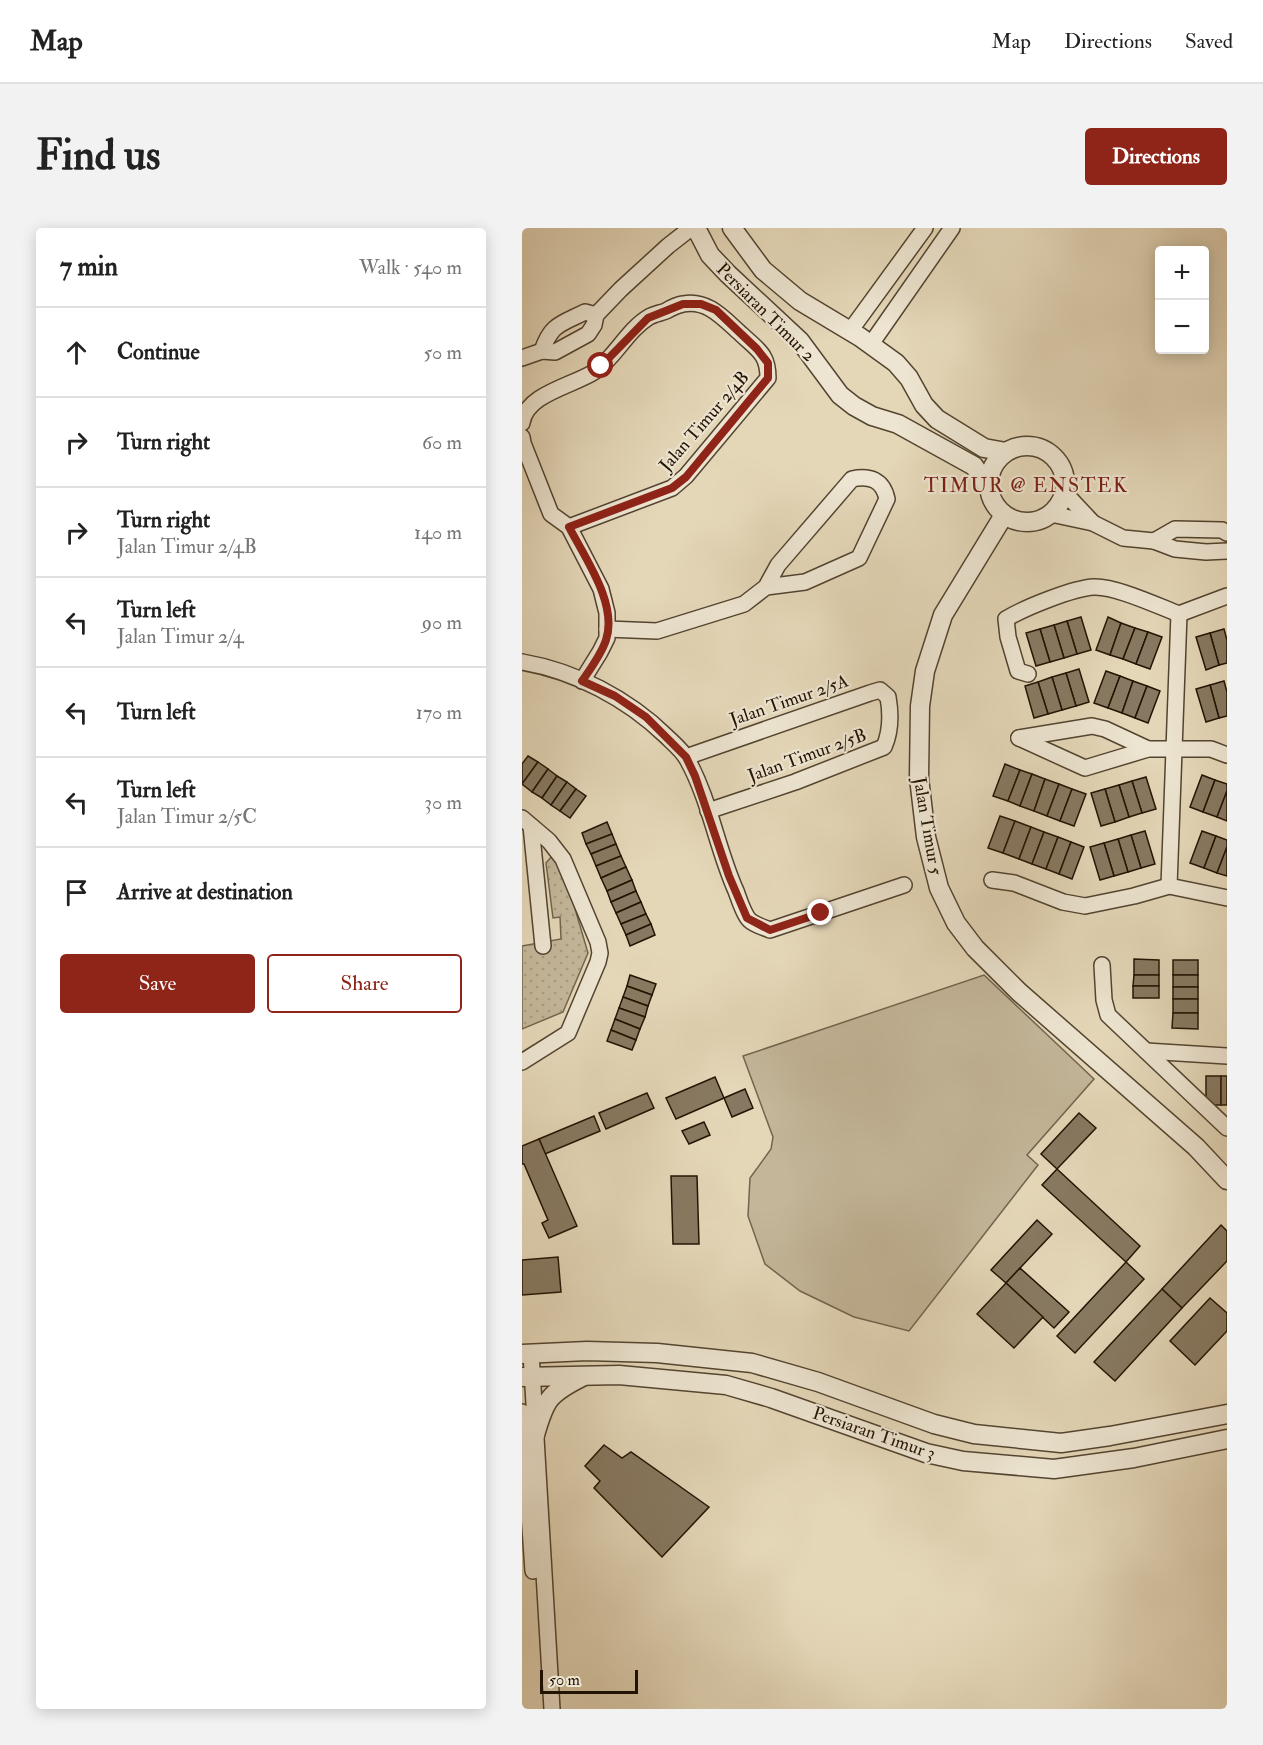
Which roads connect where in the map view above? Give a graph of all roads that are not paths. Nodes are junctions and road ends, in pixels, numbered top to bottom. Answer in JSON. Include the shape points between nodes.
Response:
{"nodes":[{"id":1,"x":694,"y":228,"type":"edge"},
{"id":2,"x":732,"y":228,"type":"edge"},
{"id":3,"x":925,"y":228,"type":"edge"},
{"id":4,"x":952,"y":228,"type":"edge"},
{"id":5,"x":596,"y":315,"type":"junction"},
{"id":6,"x":850,"y":331,"type":"junction"},
{"id":7,"x":871,"y":344,"type":"junction"},
{"id":8,"x":542,"y":351,"type":"junction"},
{"id":9,"x":522,"y":358,"type":"edge"},
{"id":10,"x":522,"y":423,"type":"edge"},
{"id":11,"x":522,"y":437,"type":"edge"},
{"id":12,"x":1006,"y":452,"type":"junction"},
{"id":13,"x":988,"y":488,"type":"junction"},
{"id":14,"x":1064,"y":492,"type":"junction"},
{"id":15,"x":1051,"y":514,"type":"junction"},
{"id":16,"x":1004,"y":515,"type":"junction"},
{"id":17,"x":1092,"y":523,"type":"junction"},
{"id":18,"x":569,"y":527,"type":"junction"},
{"id":19,"x":1227,"y":533,"type":"edge"},
{"id":20,"x":1154,"y":541,"type":"junction"},
{"id":21,"x":1227,"y":551,"type":"edge"},
{"id":22,"x":766,"y":586,"type":"junction"},
{"id":23,"x":1227,"y":596,"type":"edge"},
{"id":24,"x":1179,"y":614,"type":"junction"},
{"id":25,"x":607,"y":629,"type":"junction"},
{"id":26,"x":522,"y":662,"type":"edge"},
{"id":27,"x":1028,"y":674,"type":"dead end"},
{"id":28,"x":582,"y":681,"type":"junction"},
{"id":29,"x":890,"y":711,"type":"joint"},
{"id":30,"x":1227,"y":742,"type":"edge"},
{"id":31,"x":1148,"y":749,"type":"junction"},
{"id":32,"x":1174,"y":749,"type":"junction"},
{"id":33,"x":1211,"y":749,"type":"junction"},
{"id":34,"x":1227,"y":755,"type":"edge"},
{"id":35,"x":686,"y":757,"type":"junction"},
{"id":36,"x":708,"y":811,"type":"junction"},
{"id":37,"x":526,"y":822,"type":"edge"},
{"id":38,"x":992,"y":880,"type":"dead end"},
{"id":39,"x":904,"y":885,"type":"dead end"},
{"id":40,"x":1169,"y":886,"type":"junction"},
{"id":41,"x":1227,"y":898,"type":"edge"},
{"id":42,"x":543,"y":946,"type":"dead end"},
{"id":43,"x":1102,"y":965,"type":"dead end"},
{"id":44,"x":1146,"y":1051,"type":"junction"},
{"id":45,"x":1227,"y":1056,"type":"edge"},
{"id":46,"x":522,"y":1062,"type":"edge"},
{"id":47,"x":1227,"y":1128,"type":"edge"},
{"id":48,"x":1227,"y":1180,"type":"edge"},
{"id":49,"x":526,"y":1354,"type":"edge"},
{"id":50,"x":586,"y":1375,"type":"junction"},
{"id":51,"x":527,"y":1376,"type":"edge"},
{"id":52,"x":522,"y":1412,"type":"edge"},
{"id":53,"x":1227,"y":1414,"type":"edge"},
{"id":54,"x":527,"y":1436,"type":"edge"},
{"id":55,"x":1227,"y":1439,"type":"edge"},
{"id":56,"x":544,"y":1709,"type":"edge"},
{"id":57,"x":552,"y":1709,"type":"edge"}],
"edges":[{"from":1,"to":5,"type":"street"},
{"from":1,"to":13,"type":"street","name":"Persiaran Timur 2","via":[[710,255],[800,341],[840,395],[872,416],[898,424],[974,466]]},
{"from":2,"to":6,"type":"street","name":"Persiaran Timur 2","via":[[763,270],[800,301]]},
{"from":3,"to":6,"type":"street"},
{"from":4,"to":7,"type":"street"},
{"from":5,"to":8,"type":"street","via":[[588,334],[555,352]]},
{"from":5,"to":8,"type":"street","via":[[585,312],[562,323],[548,333]]},
{"from":6,"to":7,"type":"street","name":"Persiaran Timur 2"},
{"from":7,"to":12,"type":"street","name":"Persiaran Timur 2","via":[[896,363],[937,418],[984,448]]},
{"from":8,"to":9,"type":"street"},
{"from":10,"to":18,"type":"street","name":"Jalan Timur 2/4B","via":[[530,405],[594,371],[648,318],[683,304],[701,304],[716,310],[768,363],[768,378],[686,477],[672,488]]},
{"from":11,"to":18,"type":"street","via":[[551,514]]},
{"from":12,"to":13,"type":"street","via":[[993,468]]},
{"from":12,"to":14,"type":"street","name":"Persiaran Timur 2","via":[[1031,447],[1043,450],[1061,468]]},
{"from":13,"to":16,"type":"street","name":"Persiaran Timur 2"},
{"from":14,"to":15,"type":"street"},
{"from":14,"to":17,"type":"street","name":"Persiaran Timur 2"},
{"from":15,"to":16,"type":"street","name":"Persiaran Timur 2","via":[[1027,522]]},
{"from":15,"to":17,"type":"street","name":"Persiaran Timur 2"},
{"from":16,"to":48,"type":"street","name":"Jalan Timur 5","via":[[943,615],[925,671],[920,706],[919,778],[926,837],[939,888],[956,923],[983,956],[1196,1147]]},
{"from":17,"to":20,"type":"street","name":"Persiaran Timur 2","via":[[1123,538]]},
{"from":18,"to":25,"type":"street","via":[[601,589]]},
{"from":19,"to":20,"type":"street","name":"Persiaran Timur 2","via":[[1175,529]]},
{"from":20,"to":21,"type":"street","name":"Persiaran Timur 2","via":[[1175,549]]},
{"from":22,"to":22,"type":"street","via":[[778,565],[852,479],[874,479],[885,489],[887,499],[859,558],[805,582]]},
{"from":22,"to":25,"type":"street","via":[[744,604],[657,631]]},
{"from":23,"to":24,"type":"street"},
{"from":24,"to":27,"type":"street","via":[[1115,590],[1095,587],[1016,613],[1006,619],[1005,627],[1018,671]]},
{"from":24,"to":32,"type":"street"},
{"from":25,"to":28,"type":"street","via":[[607,638]]},
{"from":26,"to":28,"type":"street"},
{"from":28,"to":35,"type":"street","via":[[615,696],[646,717]]},
{"from":29,"to":35,"type":"street","name":"Jalan Timur 2/5A","via":[[888,697],[880,690]]},
{"from":29,"to":36,"type":"street","name":"Jalan Timur 2/5B","via":[[889,736],[884,747]]},
{"from":30,"to":33,"type":"street"},
{"from":31,"to":31,"type":"street","via":[[1085,768],[1019,738],[1092,726]]},
{"from":31,"to":32,"type":"street"},
{"from":32,"to":33,"type":"street"},
{"from":32,"to":40,"type":"street"},
{"from":33,"to":34,"type":"street"},
{"from":35,"to":36,"type":"street"},
{"from":36,"to":39,"type":"street","via":[[747,918],[770,930]]},
{"from":37,"to":42,"type":"street"},
{"from":37,"to":46,"type":"street","via":[[562,858],[600,953],[568,1033]]},
{"from":38,"to":40,"type":"street","via":[[1014,883],[1085,906]]},
{"from":40,"to":41,"type":"street"},
{"from":43,"to":44,"type":"street","via":[[1108,1015]]},
{"from":44,"to":45,"type":"street"},
{"from":44,"to":47,"type":"street"},
{"from":49,"to":51,"type":"street"},
{"from":49,"to":53,"type":"street","name":"Persiaran Timur 3","via":[[657,1353],[752,1364],[818,1382],[934,1424],[974,1434],[1061,1443]]},
{"from":50,"to":51,"type":"street","name":"Persiaran Timur 3"},
{"from":50,"to":54,"type":"street","via":[[548,1399]]},
{"from":50,"to":55,"type":"street","name":"Persiaran Timur 3","via":[[726,1385],[926,1453],[963,1461],[1054,1469]]},
{"from":51,"to":54,"type":"street"},
{"from":52,"to":54,"type":"street"},
{"from":54,"to":56,"type":"street"},
{"from":54,"to":57,"type":"street"}]}
